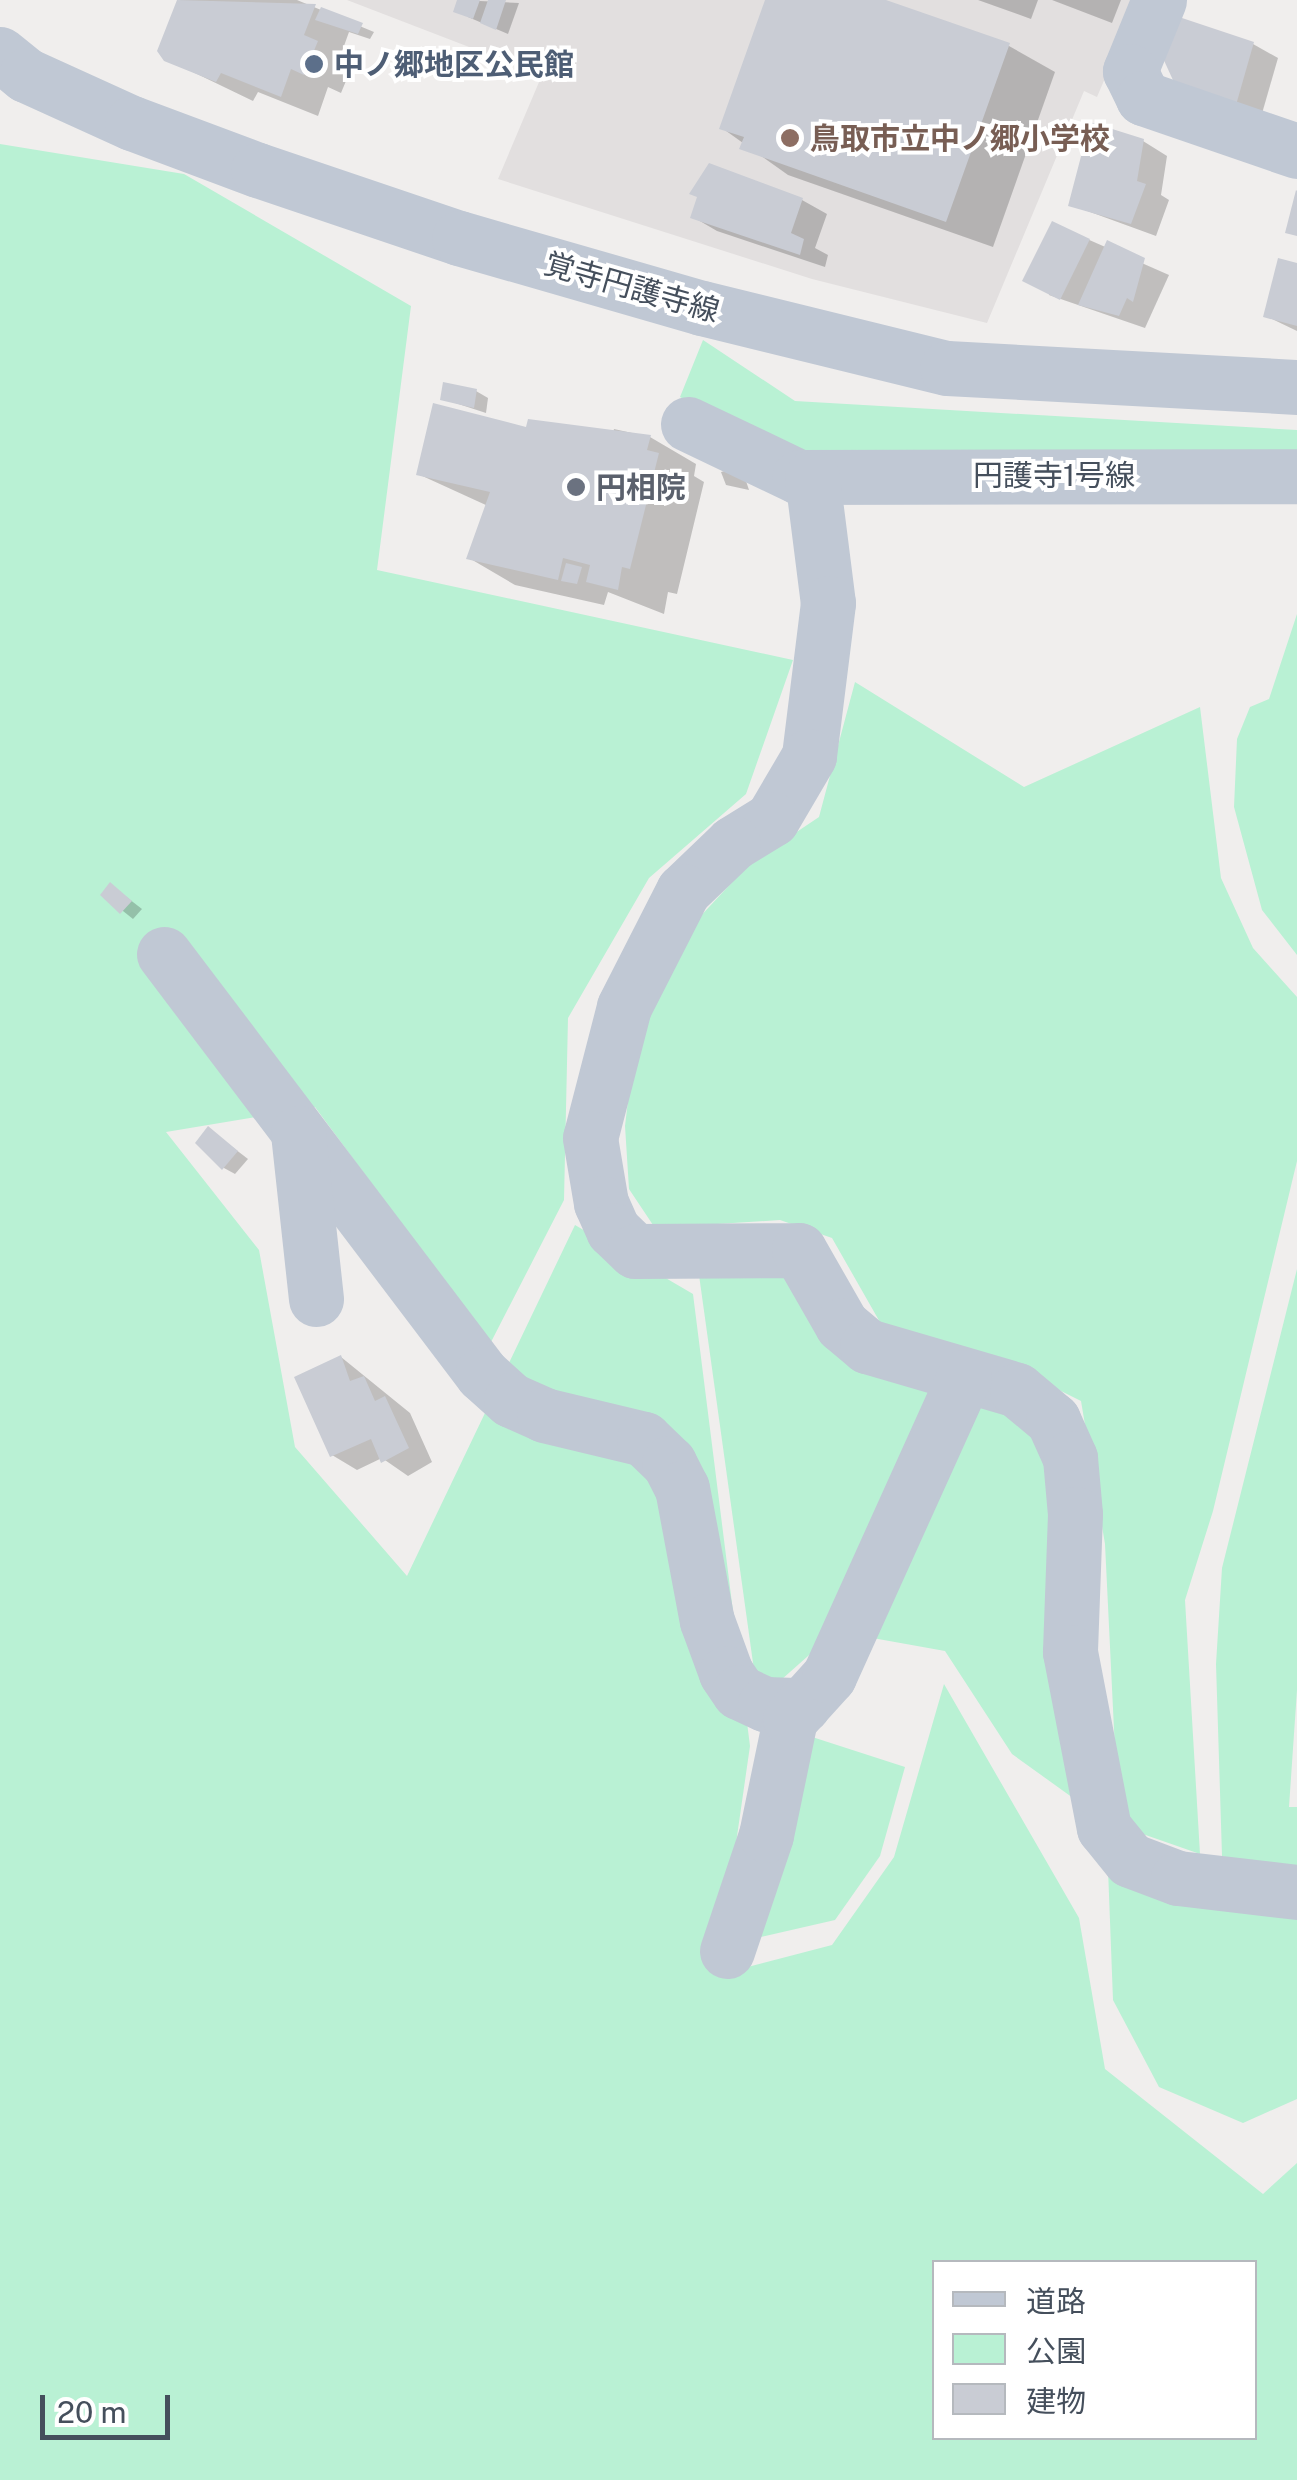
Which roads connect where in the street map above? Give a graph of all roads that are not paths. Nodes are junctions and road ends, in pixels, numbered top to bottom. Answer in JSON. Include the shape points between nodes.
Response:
{"nodes":[{"id":1,"x":1159,"y":0,"type":"edge"},
{"id":2,"x":0,"y":54,"type":"edge"},
{"id":3,"x":1297,"y":150,"type":"edge"},
{"id":4,"x":1297,"y":388,"type":"edge"},
{"id":5,"x":688,"y":424,"type":"dead end"},
{"id":6,"x":812,"y":476,"type":"junction"},
{"id":7,"x":1297,"y":476,"type":"edge"},
{"id":8,"x":164,"y":954,"type":"dead end"},
{"id":9,"x":298,"y":1128,"type":"junction"},
{"id":10,"x":316,"y":1299,"type":"dead end"},
{"id":11,"x":964,"y":1377,"type":"junction"},
{"id":12,"x":803,"y":1705,"type":"junction"},
{"id":13,"x":1297,"y":1892,"type":"edge"},
{"id":14,"x":727,"y":1950,"type":"dead end"}],
"edges":[{"from":1,"to":3,"type":"street","via":[[1130,71],[1143,98]]},
{"from":2,"to":4,"type":"street","name":"覚寺円護寺線","via":[[26,74],[132,123],[258,170],[459,238],[702,308],[948,368]]},
{"from":5,"to":6,"type":"street","name":"円護寺1号線","via":[[799,477]]},
{"from":6,"to":7,"type":"street","name":"円護寺1号線"},
{"from":6,"to":11,"type":"street","via":[[828,603],[808,756],[772,818],[733,843],[682,891],[656,940],[604,1068],[590,1138],[598,1186],[613,1230],[635,1250],[799,1250],[842,1325],[867,1346]]},
{"from":8,"to":9,"type":"street"},
{"from":9,"to":10,"type":"street"},
{"from":9,"to":12,"type":"street","via":[[482,1374],[510,1400],[644,1439],[669,1463],[682,1488],[708,1620],[726,1673],[739,1692],[764,1704]]},
{"from":11,"to":12,"type":"street","via":[[829,1676]]},
{"from":11,"to":13,"type":"street","via":[[1017,1390],[1053,1420],[1070,1458],[1070,1652],[1104,1828],[1130,1860],[1178,1878]]},
{"from":12,"to":14,"type":"street","via":[[790,1719],[766,1835]]}]}
